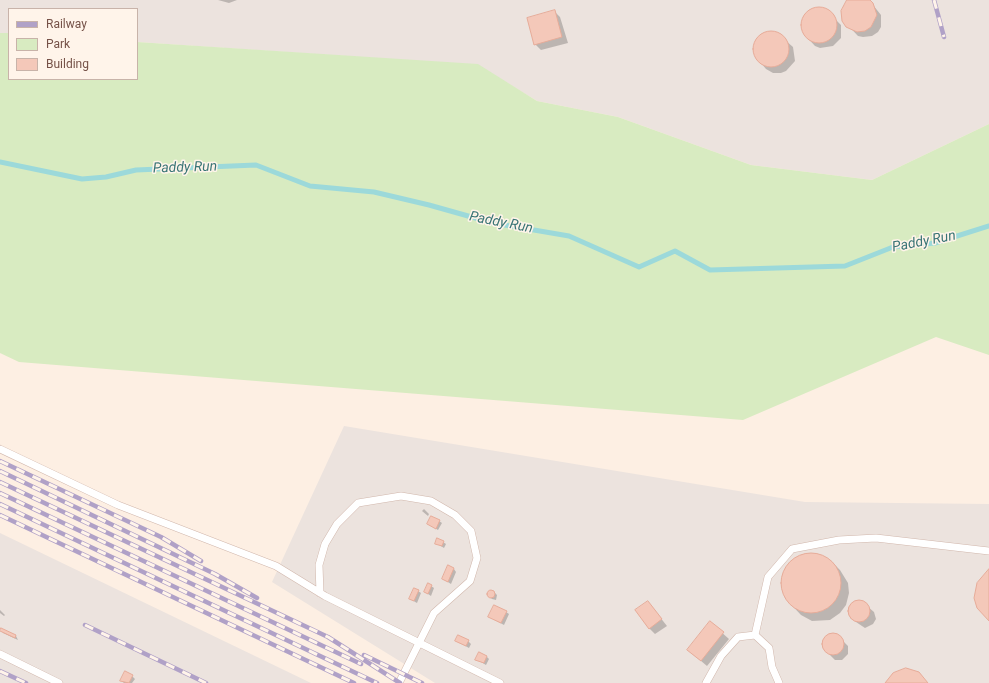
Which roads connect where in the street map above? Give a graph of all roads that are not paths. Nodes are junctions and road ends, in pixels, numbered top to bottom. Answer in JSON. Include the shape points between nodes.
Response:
{"nodes":[{"id":1,"x":0,"y":449,"type":"edge"},
{"id":2,"x":989,"y":551,"type":"edge"},
{"id":3,"x":320,"y":593,"type":"junction"},
{"id":4,"x":755,"y":635,"type":"junction"},
{"id":5,"x":419,"y":642,"type":"junction"},
{"id":6,"x":0,"y":654,"type":"edge"},
{"id":7,"x":59,"y":683,"type":"edge"},
{"id":8,"x":399,"y":683,"type":"edge"},
{"id":9,"x":500,"y":683,"type":"edge"},
{"id":10,"x":706,"y":683,"type":"edge"},
{"id":11,"x":779,"y":683,"type":"edge"}],
"edges":[{"from":1,"to":3,"type":"lane","via":[[118,505],[276,566]]},
{"from":2,"to":4,"type":"lane","via":[[876,538],[839,540],[792,549],[768,577]]},
{"from":3,"to":5,"type":"lane"},
{"from":3,"to":5,"type":"lane","via":[[318,564],[325,544],[337,524],[358,503],[401,496],[431,501],[455,515],[472,531],[477,558],[470,581],[434,613]]},
{"from":4,"to":10,"type":"lane","via":[[738,637],[721,656]]},
{"from":4,"to":11,"type":"lane","via":[[769,648],[772,667]]},
{"from":5,"to":8,"type":"lane"},
{"from":5,"to":9,"type":"lane"},
{"from":6,"to":7,"type":"lane"}]}
